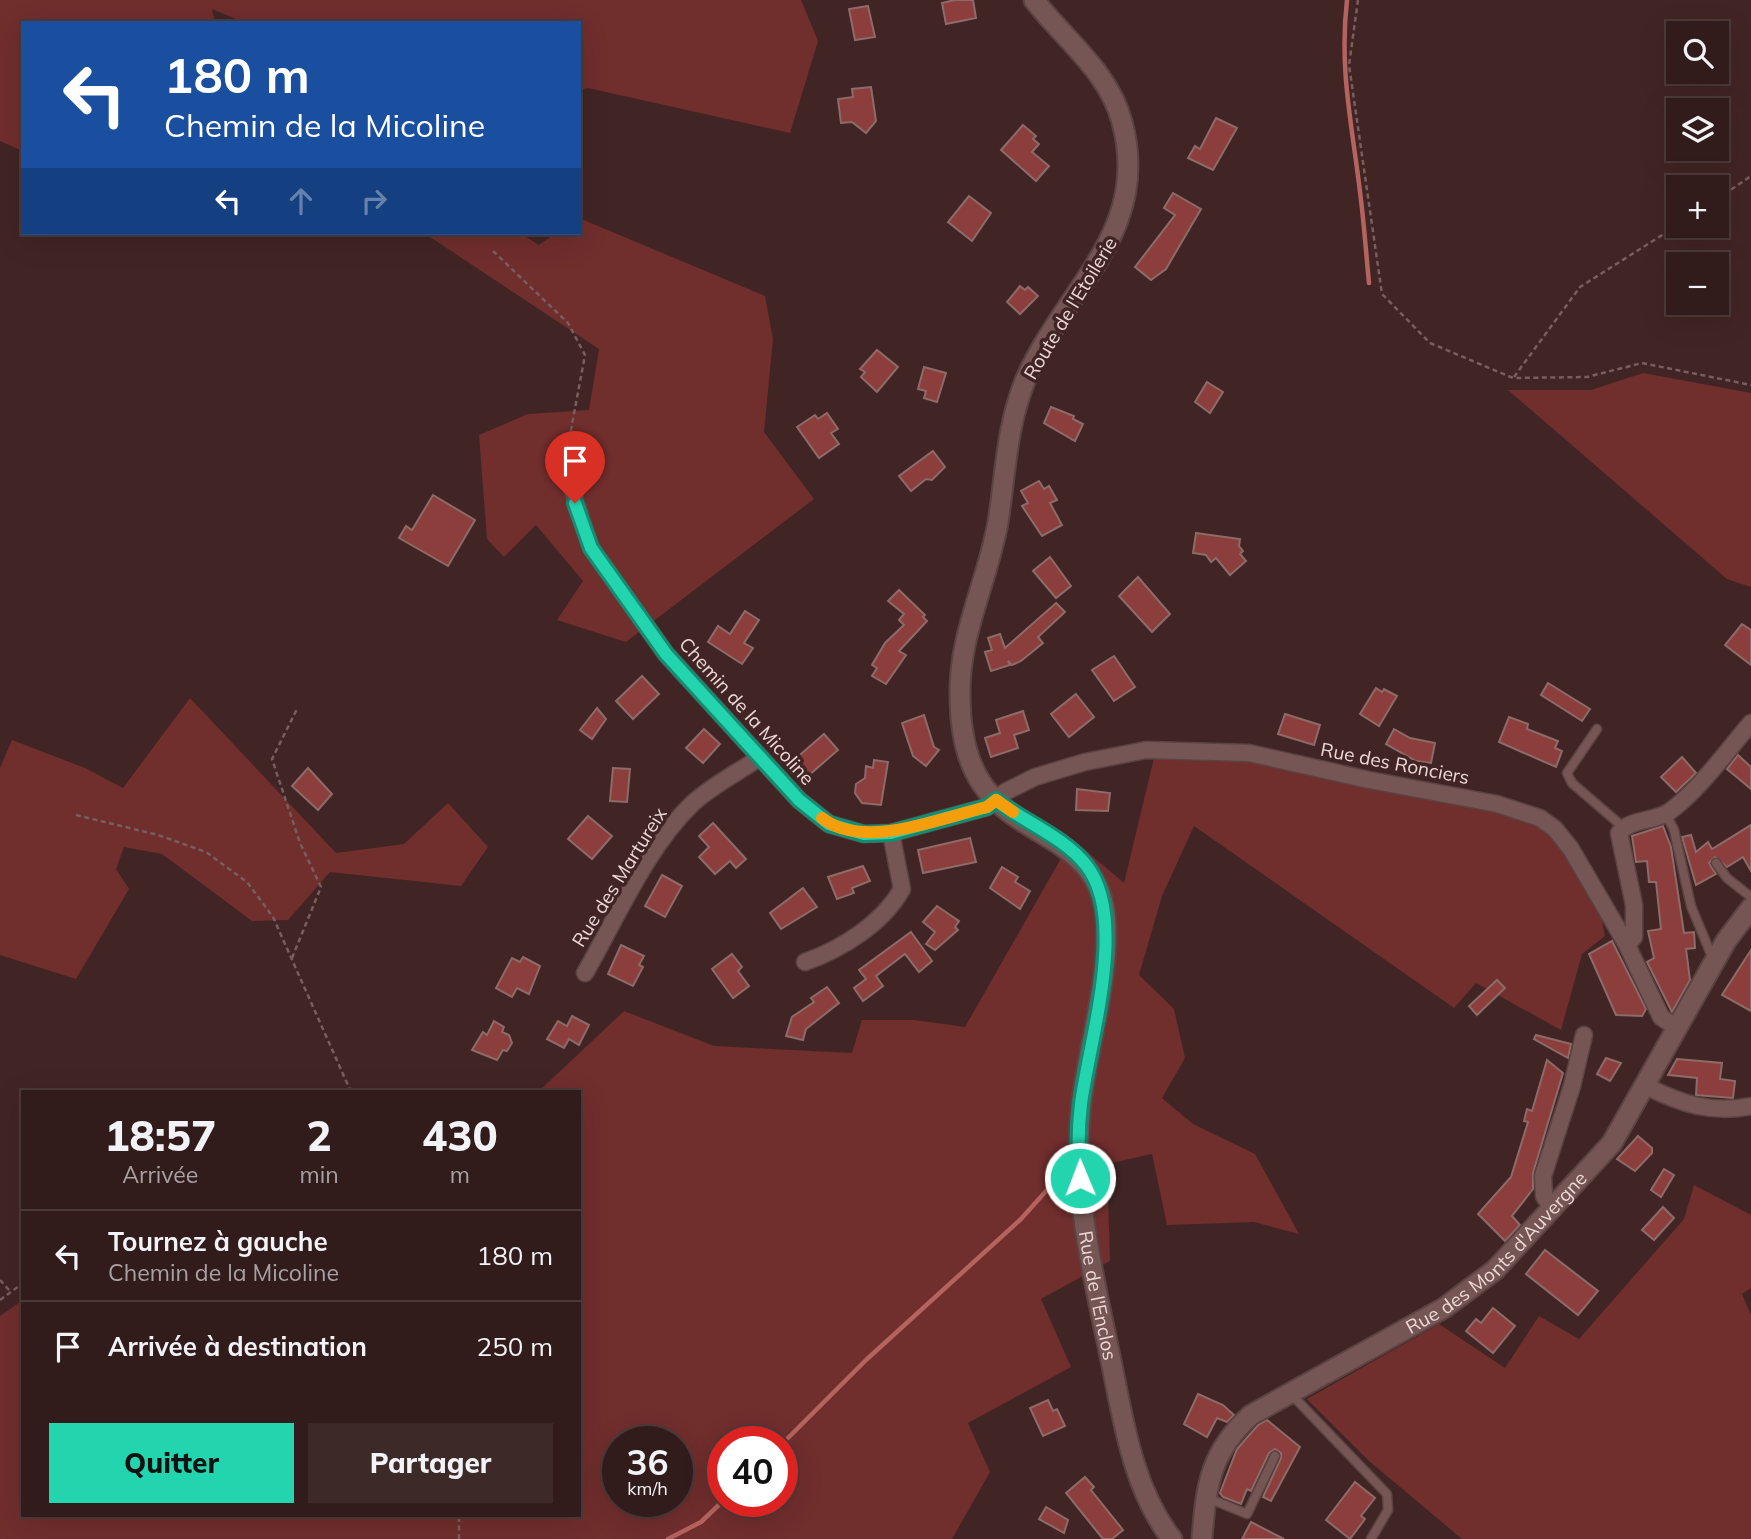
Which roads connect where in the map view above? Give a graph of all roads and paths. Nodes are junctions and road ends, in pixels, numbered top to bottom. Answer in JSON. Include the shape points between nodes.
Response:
{"nodes":[{"id":1,"x":1034,"y":0,"type":"edge"},
{"id":2,"x":1357,"y":0,"type":"edge"},
{"id":3,"x":1751,"y":176,"type":"edge"},
{"id":4,"x":1729,"y":192,"type":"edge"},
{"id":5,"x":1666,"y":233,"type":"edge"},
{"id":6,"x":493,"y":251,"type":"dead end"},
{"id":7,"x":1513,"y":378,"type":"junction"},
{"id":8,"x":1751,"y":384,"type":"edge"},
{"id":9,"x":564,"y":465,"type":"joint"},
{"id":10,"x":297,"y":709,"type":"dead end"},
{"id":11,"x":1751,"y":723,"type":"edge"},
{"id":12,"x":1597,"y":729,"type":"dead end"},
{"id":13,"x":759,"y":758,"type":"junction"},
{"id":14,"x":996,"y":800,"type":"junction"},
{"id":15,"x":1666,"y":814,"type":"junction"},
{"id":16,"x":75,"y":816,"type":"dead end"},
{"id":17,"x":1623,"y":827,"type":"junction"},
{"id":18,"x":891,"y":833,"type":"junction"},
{"id":19,"x":1716,"y":863,"type":"dead end"},
{"id":20,"x":1751,"y":897,"type":"edge"},
{"id":21,"x":1751,"y":908,"type":"edge"},
{"id":22,"x":1627,"y":945,"type":"junction"},
{"id":23,"x":292,"y":958,"type":"junction"},
{"id":24,"x":1715,"y":961,"type":"junction"},
{"id":25,"x":806,"y":962,"type":"dead end"},
{"id":26,"x":585,"y":973,"type":"dead end"},
{"id":27,"x":1678,"y":1029,"type":"junction"},
{"id":28,"x":1584,"y":1035,"type":"dead end"},
{"id":29,"x":1646,"y":1086,"type":"junction"},
{"id":30,"x":350,"y":1090,"type":"edge"},
{"id":31,"x":1751,"y":1106,"type":"edge"},
{"id":32,"x":1553,"y":1210,"type":"junction"},
{"id":33,"x":0,"y":1280,"type":"edge"},
{"id":34,"x":21,"y":1284,"type":"edge"},
{"id":35,"x":10,"y":1291,"type":"junction"},
{"id":36,"x":0,"y":1300,"type":"edge"},
{"id":37,"x":1290,"y":1393,"type":"junction"},
{"id":38,"x":1275,"y":1456,"type":"dead end"},
{"id":39,"x":1205,"y":1497,"type":"junction"},
{"id":40,"x":459,"y":1517,"type":"edge"},
{"id":41,"x":459,"y":1539,"type":"edge"},
{"id":42,"x":1172,"y":1539,"type":"edge"},
{"id":43,"x":1202,"y":1539,"type":"edge"},
{"id":44,"x":1371,"y":1539,"type":"edge"}],
"edges":[{"from":1,"to":14,"type":"street","name":"Route de l'Etoilerie","via":[[1110,91],[1122,119],[1130,183],[1115,233],[1026,380],[1006,442],[998,522],[971,617],[960,694],[968,757]]},
{"from":2,"to":7,"type":"path","via":[[1349,65],[1382,294],[1430,343]]},
{"from":3,"to":4,"type":"path"},
{"from":5,"to":7,"type":"path","via":[[1580,288]]},
{"from":6,"to":9,"type":"path","via":[[568,323],[585,355]]},
{"from":7,"to":8,"type":"path","via":[[1587,377],[1642,363]]},
{"from":9,"to":13,"type":"street","name":"Chemin de la Micoline","via":[[591,548],[666,654]]},
{"from":10,"to":23,"type":"path","via":[[272,759],[300,843],[321,887]]},
{"from":11,"to":15,"type":"street","via":[[1700,784]]},
{"from":12,"to":17,"type":"lane","via":[[1567,773],[1572,783]]},
{"from":13,"to":18,"type":"street","name":"Chemin de la Micoline","via":[[829,824],[864,834]]},
{"from":13,"to":26,"type":"street","name":"Rue des Martureix","via":[[680,816]]},
{"from":14,"to":18,"type":"street","name":"Chemin de la Micoline","via":[[987,807]]},
{"from":14,"to":22,"type":"street","name":"Rue des Ronciers","via":[[1035,777],[1085,762],[1146,750],[1196,749],[1249,753],[1497,804],[1540,818],[1555,829]]},
{"from":14,"to":42,"type":"street","name":"Rue de l'Enclos","via":[[1066,846],[1087,865],[1100,890],[1106,921],[1103,964],[1081,1106],[1083,1217],[1137,1475]]},
{"from":15,"to":17,"type":"street"},
{"from":15,"to":24,"type":"lane","via":[[1674,830],[1691,906]]},
{"from":16,"to":23,"type":"path","via":[[158,835],[206,852],[247,881],[273,917]]},
{"from":17,"to":22,"type":"street","via":[[1618,839],[1634,905],[1634,937]]},
{"from":18,"to":25,"type":"street","via":[[902,889],[892,906],[834,952]]},
{"from":19,"to":20,"type":"lane"},
{"from":21,"to":24,"type":"street","name":"Rue des Monts d'Auvergne"},
{"from":22,"to":27,"type":"street","name":"Rue des Ronciers","via":[[1661,1017]]},
{"from":23,"to":30,"type":"path"},
{"from":24,"to":27,"type":"street","name":"Rue des Monts d'Auvergne"},
{"from":27,"to":29,"type":"street","name":"Rue des Monts d'Auvergne"},
{"from":28,"to":32,"type":"street","via":[[1543,1175],[1544,1196]]},
{"from":29,"to":31,"type":"street","via":[[1701,1108],[1719,1111]]},
{"from":29,"to":32,"type":"street","name":"Rue des Monts d'Auvergne","via":[[1612,1143]]},
{"from":32,"to":37,"type":"street","name":"Rue des Monts d'Auvergne","via":[[1495,1270],[1444,1308]]},
{"from":33,"to":35,"type":"path"},
{"from":34,"to":35,"type":"path"},
{"from":35,"to":36,"type":"path"},
{"from":37,"to":39,"type":"street","name":"Rue des Monts d'Auvergne","via":[[1234,1430],[1222,1446]]},
{"from":37,"to":44,"type":"lane","via":[[1387,1494],[1388,1510]]},
{"from":38,"to":39,"type":"lane","via":[[1247,1514]]},
{"from":39,"to":43,"type":"street","name":"Rue des Monts d'Auvergne"},
{"from":40,"to":41,"type":"path"}]}
